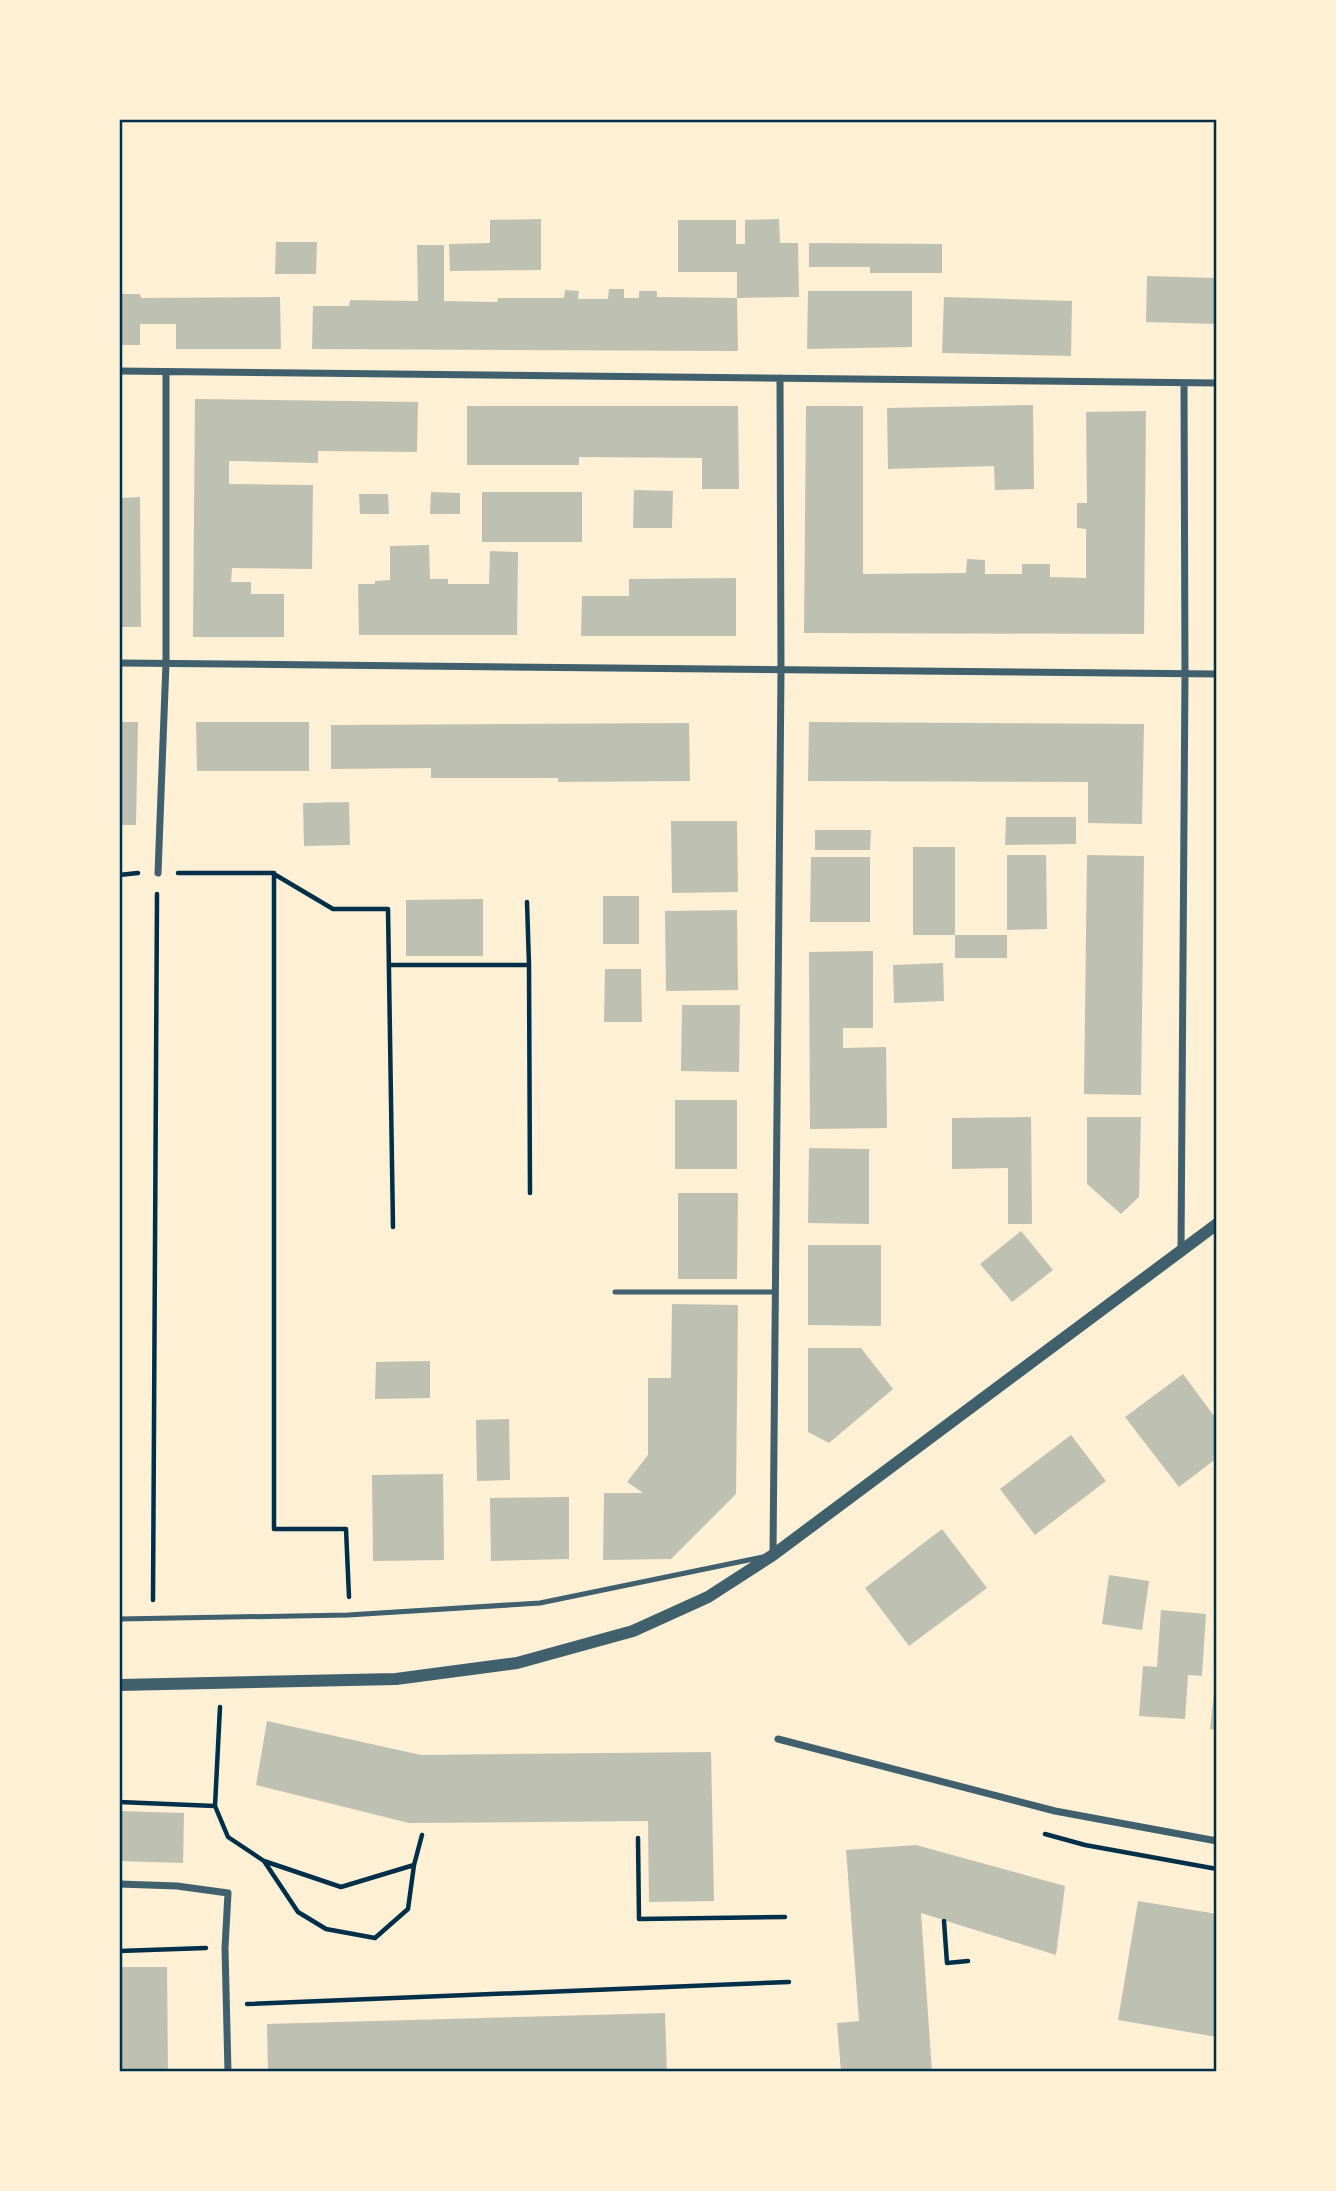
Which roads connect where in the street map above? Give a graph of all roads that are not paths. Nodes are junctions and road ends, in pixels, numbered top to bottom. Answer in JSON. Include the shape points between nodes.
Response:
{"nodes":[{"id":1,"x":119,"y":371,"type":"edge"},
{"id":2,"x":166,"y":372,"type":"junction"},
{"id":3,"x":780,"y":378,"type":"junction"},
{"id":4,"x":1184,"y":383,"type":"junction"},
{"id":5,"x":1217,"y":383,"type":"edge"},
{"id":6,"x":119,"y":663,"type":"edge"},
{"id":7,"x":166,"y":663,"type":"junction"},
{"id":8,"x":781,"y":671,"type":"junction"},
{"id":9,"x":1185,"y":674,"type":"junction"},
{"id":10,"x":1217,"y":674,"type":"edge"},
{"id":11,"x":158,"y":873,"type":"road end"},
{"id":12,"x":1217,"y":1224,"type":"edge"},
{"id":13,"x":1181,"y":1252,"type":"junction"},
{"id":14,"x":615,"y":1292,"type":"dead end"},
{"id":15,"x":775,"y":1292,"type":"junction"},
{"id":16,"x":773,"y":1555,"type":"junction"},
{"id":17,"x":119,"y":1619,"type":"edge"},
{"id":18,"x":119,"y":1685,"type":"edge"},
{"id":19,"x":778,"y":1740,"type":"dead end"},
{"id":20,"x":1217,"y":1841,"type":"edge"},
{"id":21,"x":119,"y":1884,"type":"edge"},
{"id":22,"x":228,"y":2072,"type":"edge"}],
"edges":[{"from":1,"to":2,"type":"street"},
{"from":2,"to":3,"type":"street"},
{"from":2,"to":7,"type":"street"},
{"from":3,"to":4,"type":"street"},
{"from":3,"to":8,"type":"street"},
{"from":4,"to":5,"type":"street"},
{"from":4,"to":9,"type":"street"},
{"from":6,"to":7,"type":"street"},
{"from":7,"to":8,"type":"street"},
{"from":7,"to":11,"type":"street"},
{"from":8,"to":9,"type":"street"},
{"from":8,"to":15,"type":"street"},
{"from":9,"to":10,"type":"street"},
{"from":9,"to":13,"type":"street"},
{"from":12,"to":13,"type":"street"},
{"from":13,"to":16,"type":"street"},
{"from":14,"to":15,"type":"lane"},
{"from":15,"to":16,"type":"street"},
{"from":16,"to":17,"type":"lane","via":[[540,1603],[348,1615]]},
{"from":16,"to":18,"type":"street","via":[[708,1597],[633,1631],[517,1663],[396,1679]]},
{"from":19,"to":20,"type":"street","via":[[1055,1811]]},
{"from":21,"to":22,"type":"street","via":[[228,1893]]}]}
